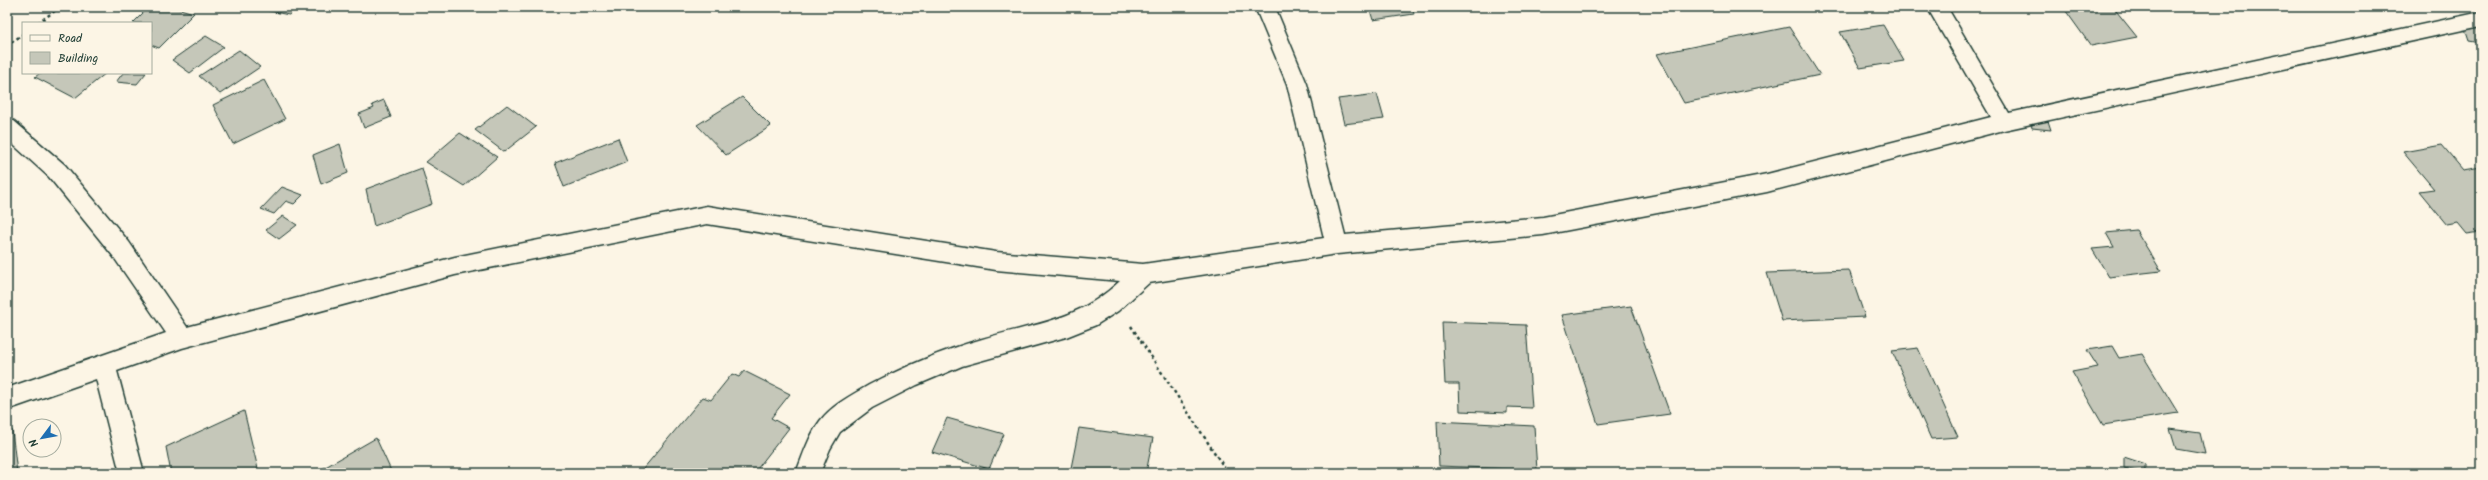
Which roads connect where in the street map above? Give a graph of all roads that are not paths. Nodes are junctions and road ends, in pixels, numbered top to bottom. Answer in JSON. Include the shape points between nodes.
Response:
{"nodes":[{"id":1,"x":1265,"y":7,"type":"edge"},
{"id":2,"x":1937,"y":7,"type":"edge"},
{"id":3,"x":2481,"y":19,"type":"edge"},
{"id":4,"x":2004,"y":122,"type":"junction"},
{"id":5,"x":7,"y":127,"type":"edge"},
{"id":6,"x":1337,"y":246,"type":"junction"},
{"id":7,"x":1143,"y":274,"type":"junction"},
{"id":8,"x":182,"y":338,"type":"junction"},
{"id":9,"x":104,"y":366,"type":"junction"},
{"id":10,"x":7,"y":399,"type":"edge"},
{"id":11,"x":132,"y":473,"type":"edge"},
{"id":12,"x":808,"y":473,"type":"edge"}],
"edges":[{"from":1,"to":6,"type":"street","via":[[1297,84]]},
{"from":2,"to":4,"type":"street"},
{"from":3,"to":4,"type":"street"},
{"from":4,"to":6,"type":"street","via":[[1767,183],[1543,226]]},
{"from":5,"to":8,"type":"street","via":[[58,171],[121,249]]},
{"from":6,"to":7,"type":"street"},
{"from":7,"to":8,"type":"street","via":[[996,260],[707,215],[455,266]]},
{"from":7,"to":12,"type":"street","via":[[1114,300],[1089,317],[1060,329],[957,357],[863,399],[832,425]]},
{"from":8,"to":9,"type":"street"},
{"from":9,"to":10,"type":"street"},
{"from":9,"to":11,"type":"street"}]}
